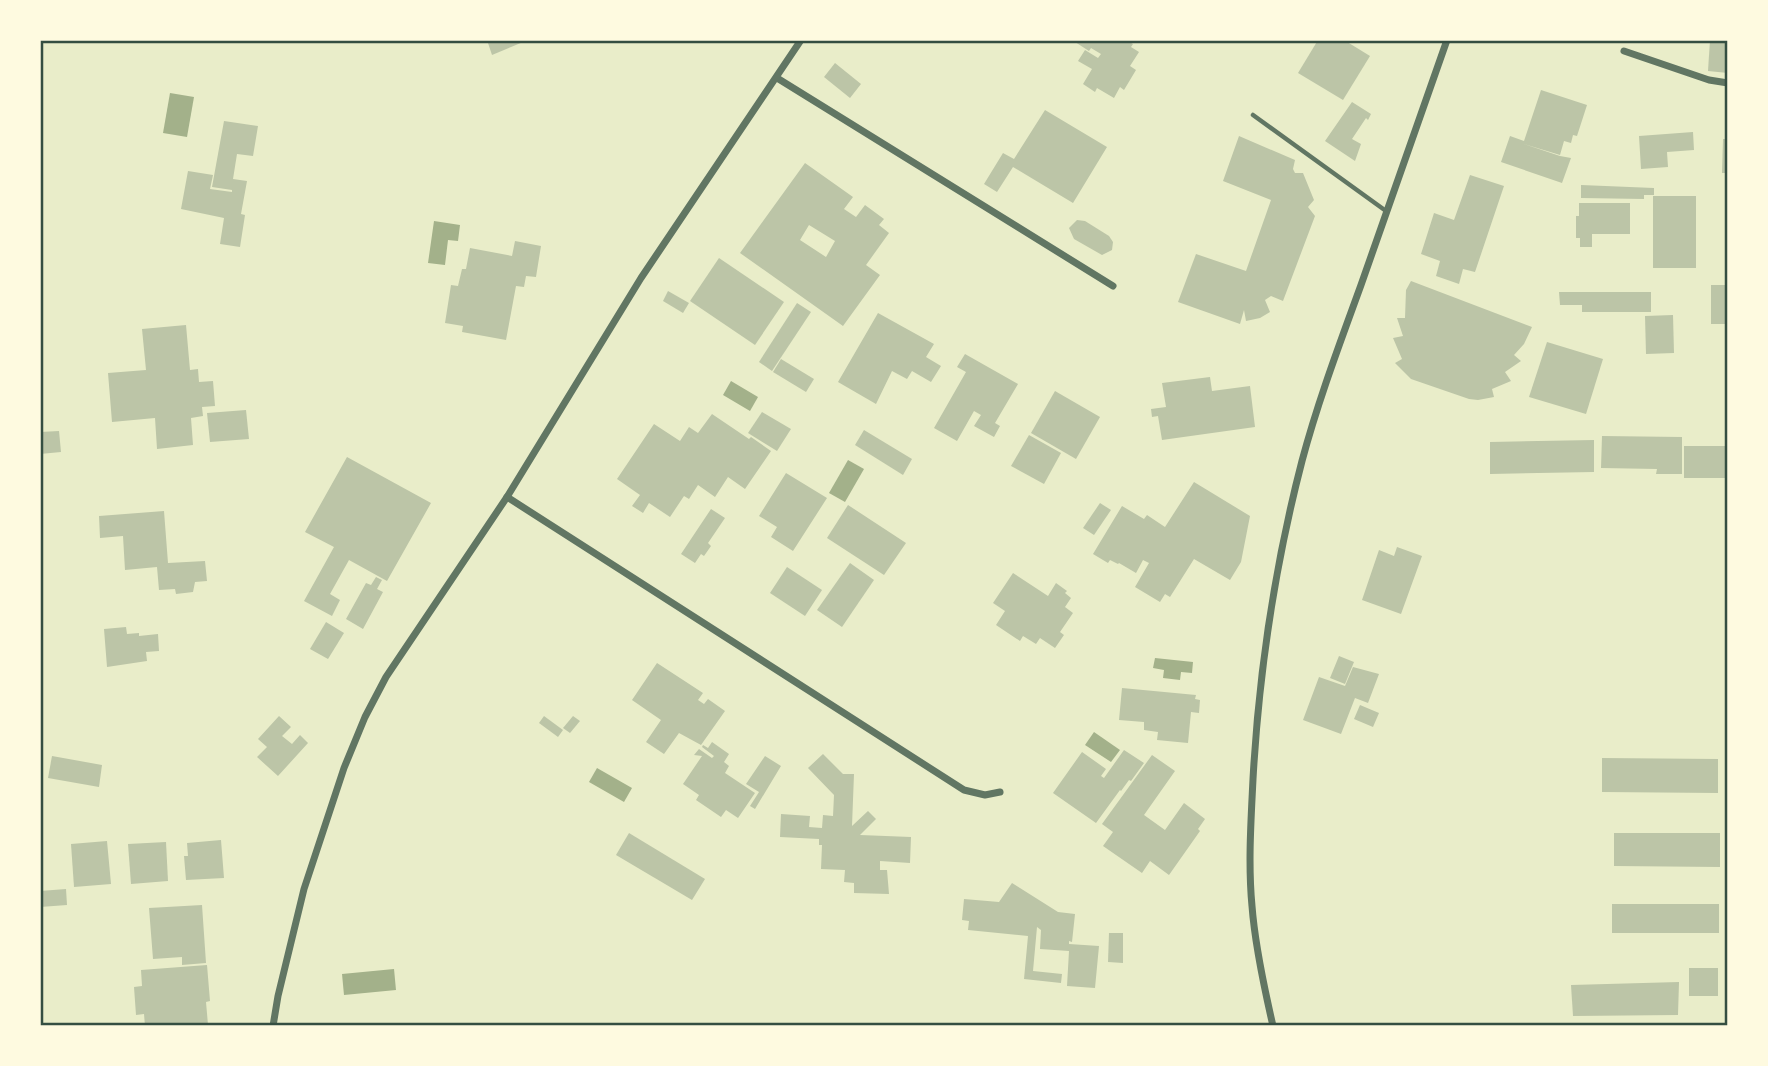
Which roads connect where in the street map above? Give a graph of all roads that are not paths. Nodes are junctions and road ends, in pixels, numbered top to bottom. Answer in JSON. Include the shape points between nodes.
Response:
{"nodes":[{"id":1,"x":801,"y":40,"type":"edge"},
{"id":2,"x":1447,"y":40,"type":"edge"},
{"id":3,"x":1624,"y":51,"type":"dead end"},
{"id":4,"x":777,"y":78,"type":"junction"},
{"id":5,"x":1728,"y":83,"type":"edge"},
{"id":6,"x":1253,"y":115,"type":"dead end"},
{"id":7,"x":1387,"y":211,"type":"junction"},
{"id":8,"x":1113,"y":286,"type":"dead end"},
{"id":9,"x":507,"y":498,"type":"junction"},
{"id":10,"x":1000,"y":792,"type":"dead end"},
{"id":11,"x":273,"y":1026,"type":"edge"},
{"id":12,"x":1273,"y":1026,"type":"edge"}],
"edges":[{"from":1,"to":4,"type":"street"},
{"from":2,"to":7,"type":"street"},
{"from":3,"to":5,"type":"street"},
{"from":4,"to":8,"type":"street"},
{"from":4,"to":9,"type":"street","via":[[641,278]]},
{"from":6,"to":7,"type":"lane"},
{"from":7,"to":12,"type":"street","via":[[1303,458],[1269,617],[1254,759],[1251,858],[1256,943]]},
{"from":9,"to":10,"type":"street","via":[[964,790],[985,796]]},
{"from":9,"to":11,"type":"street","via":[[386,677],[365,717],[304,889]]}]}
